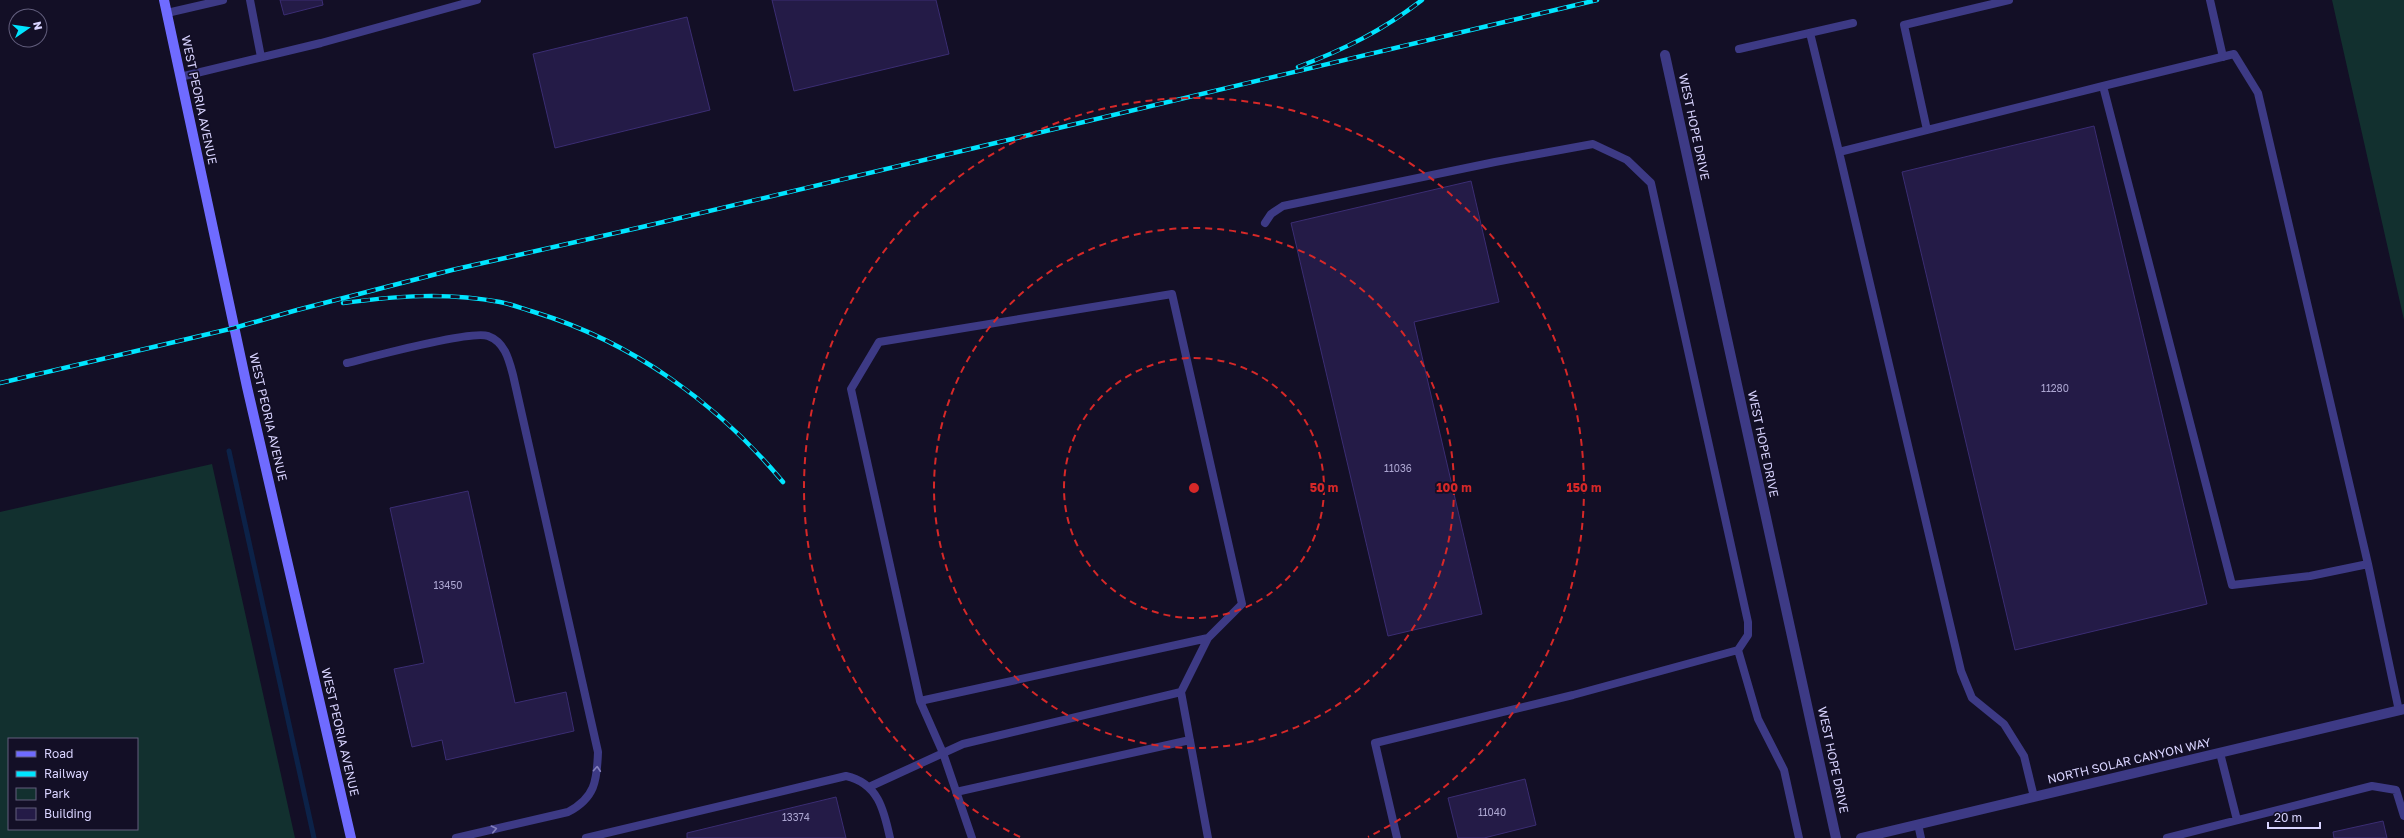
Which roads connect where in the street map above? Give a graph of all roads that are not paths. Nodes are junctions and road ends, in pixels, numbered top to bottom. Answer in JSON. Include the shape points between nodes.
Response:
{"nodes":[{"id":1,"x":164,"y":0,"type":"edge"},
{"id":2,"x":223,"y":0,"type":"edge"},
{"id":3,"x":250,"y":0,"type":"edge"},
{"id":4,"x":477,"y":0,"type":"edge"},
{"id":5,"x":2010,"y":0,"type":"edge"},
{"id":6,"x":2210,"y":0,"type":"edge"},
{"id":7,"x":167,"y":13,"type":"junction"},
{"id":8,"x":1853,"y":23,"type":"dead end"},
{"id":9,"x":1810,"y":33,"type":"junction"},
{"id":10,"x":1739,"y":49,"type":"dead end"},
{"id":11,"x":1665,"y":55,"type":"dead end"},
{"id":12,"x":2223,"y":56,"type":"junction"},
{"id":13,"x":261,"y":57,"type":"junction"},
{"id":14,"x":180,"y":77,"type":"junction"},
{"id":15,"x":2103,"y":86,"type":"junction"},
{"id":16,"x":1927,"y":130,"type":"junction"},
{"id":17,"x":1839,"y":152,"type":"junction"},
{"id":18,"x":1265,"y":223,"type":"dead end"},
{"id":19,"x":347,"y":363,"type":"dead end"},
{"id":20,"x":2368,"y":564,"type":"junction"},
{"id":21,"x":1208,"y":638,"type":"junction"},
{"id":22,"x":1738,"y":650,"type":"junction"},
{"id":23,"x":1181,"y":692,"type":"junction"},
{"id":24,"x":920,"y":701,"type":"junction"},
{"id":25,"x":2401,"y":710,"type":"edge"},
{"id":26,"x":1190,"y":740,"type":"junction"},
{"id":27,"x":943,"y":753,"type":"junction"},
{"id":28,"x":2220,"y":753,"type":"junction"},
{"id":29,"x":869,"y":787,"type":"junction"},
{"id":30,"x":956,"y":792,"type":"junction"},
{"id":31,"x":2034,"y":797,"type":"junction"},
{"id":32,"x":2404,"y":816,"type":"edge"},
{"id":33,"x":2237,"y":820,"type":"junction"},
{"id":34,"x":1918,"y":824,"type":"junction"},
{"id":35,"x":351,"y":838,"type":"edge"},
{"id":36,"x":456,"y":838,"type":"edge"},
{"id":37,"x":586,"y":838,"type":"edge"},
{"id":38,"x":890,"y":838,"type":"edge"},
{"id":39,"x":972,"y":838,"type":"edge"},
{"id":40,"x":1208,"y":838,"type":"edge"},
{"id":41,"x":1397,"y":838,"type":"edge"},
{"id":42,"x":1800,"y":838,"type":"edge"},
{"id":43,"x":1836,"y":838,"type":"edge"},
{"id":44,"x":1860,"y":838,"type":"edge"},
{"id":45,"x":1921,"y":838,"type":"edge"},
{"id":46,"x":2167,"y":838,"type":"edge"}],
"edges":[{"from":1,"to":7,"type":"main road","name":"WEST PEORIA AVENUE"},
{"from":2,"to":7,"type":"lane"},
{"from":3,"to":13,"type":"lane"},
{"from":4,"to":13,"type":"lane"},
{"from":5,"to":16,"type":"lane","via":[[1904,24]]},
{"from":6,"to":12,"type":"lane"},
{"from":7,"to":14,"type":"main road","name":"WEST PEORIA AVENUE"},
{"from":8,"to":9,"type":"lane"},
{"from":9,"to":10,"type":"lane"},
{"from":9,"to":17,"type":"lane"},
{"from":11,"to":43,"type":"street","name":"WEST HOPE DRIVE"},
{"from":12,"to":15,"type":"lane"},
{"from":12,"to":20,"type":"lane","via":[[2234,54],[2258,93]]},
{"from":13,"to":14,"type":"lane"},
{"from":14,"to":35,"type":"main road","name":"WEST PEORIA AVENUE","via":[[249,395]]},
{"from":15,"to":16,"type":"lane"},
{"from":15,"to":20,"type":"lane","via":[[2232,585],[2310,576]]},
{"from":16,"to":17,"type":"lane"},
{"from":17,"to":31,"type":"lane","via":[[1961,671],[1972,698],[2004,724],[2024,756]]},
{"from":18,"to":22,"type":"lane","via":[[1271,214],[1283,206],[1593,144],[1627,160],[1640,171],[1651,183],[1748,622],[1748,634]]},
{"from":36,"to":19,"type":"lane","one_way":true,"via":[[568,812],[583,804],[597,774],[598,752],[509,357],[499,342],[487,335],[432,342]]},
{"from":20,"to":25,"type":"lane"},
{"from":21,"to":23,"type":"lane"},
{"from":21,"to":24,"type":"lane"},
{"from":21,"to":24,"type":"lane","via":[[1242,604],[1172,294],[879,342],[851,389]]},
{"from":22,"to":41,"type":"lane","via":[[1573,695],[1375,743]]},
{"from":22,"to":42,"type":"lane","via":[[1758,719],[1784,770]]},
{"from":23,"to":26,"type":"lane"},
{"from":23,"to":27,"type":"lane","via":[[963,744]]},
{"from":24,"to":27,"type":"lane"},
{"from":25,"to":28,"type":"street","name":"NORTH SOLAR CANYON WAY"},
{"from":26,"to":30,"type":"lane"},
{"from":26,"to":40,"type":"lane"},
{"from":27,"to":29,"type":"lane"},
{"from":27,"to":30,"type":"lane"},
{"from":28,"to":31,"type":"street","name":"NORTH SOLAR CANYON WAY"},
{"from":28,"to":33,"type":"lane"},
{"from":29,"to":37,"type":"lane","via":[[859,779],[846,776]]},
{"from":29,"to":38,"type":"lane","via":[[879,800]]},
{"from":30,"to":39,"type":"lane"},
{"from":31,"to":34,"type":"street","name":"NORTH SOLAR CANYON WAY"},
{"from":32,"to":33,"type":"lane","via":[[2396,790],[2372,786]]},
{"from":33,"to":46,"type":"lane"},
{"from":34,"to":44,"type":"street","name":"NORTH SOLAR CANYON WAY"},
{"from":34,"to":45,"type":"lane"}]}
